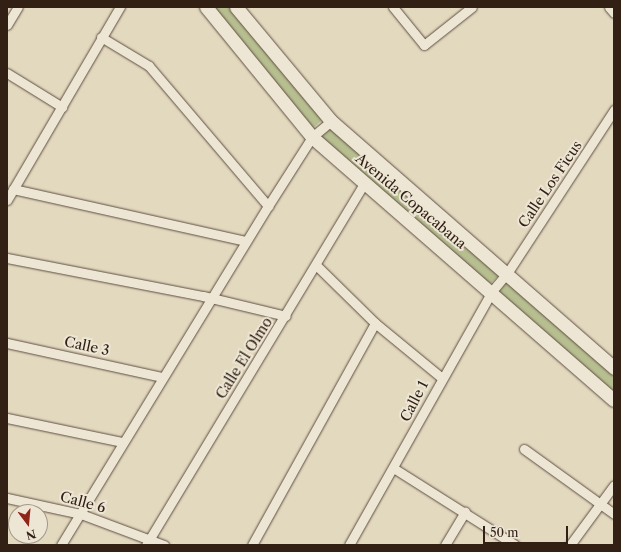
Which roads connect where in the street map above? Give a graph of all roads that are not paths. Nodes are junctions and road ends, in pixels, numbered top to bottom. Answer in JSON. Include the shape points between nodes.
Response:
{"nodes":[{"id":1,"x":18,"y":7,"type":"edge"},
{"id":2,"x":120,"y":7,"type":"edge"},
{"id":3,"x":206,"y":7,"type":"edge"},
{"id":4,"x":236,"y":7,"type":"edge"},
{"id":5,"x":392,"y":7,"type":"edge"},
{"id":6,"x":472,"y":7,"type":"edge"},
{"id":7,"x":609,"y":7,"type":"edge"},
{"id":8,"x":614,"y":13,"type":"edge"},
{"id":9,"x":7,"y":25,"type":"edge"},
{"id":10,"x":101,"y":37,"type":"junction"},
{"id":11,"x":7,"y":73,"type":"edge"},
{"id":12,"x":62,"y":107,"type":"junction"},
{"id":13,"x":614,"y":110,"type":"edge"},
{"id":14,"x":331,"y":121,"type":"junction"},
{"id":15,"x":312,"y":137,"type":"junction"},
{"id":16,"x":364,"y":183,"type":"junction"},
{"id":17,"x":13,"y":189,"type":"junction"},
{"id":18,"x":7,"y":200,"type":"edge"},
{"id":19,"x":268,"y":206,"type":"junction"},
{"id":20,"x":246,"y":241,"type":"junction"},
{"id":21,"x":7,"y":258,"type":"edge"},
{"id":22,"x":317,"y":266,"type":"junction"},
{"id":23,"x":508,"y":272,"type":"junction"},
{"id":24,"x":492,"y":291,"type":"junction"},
{"id":25,"x":210,"y":298,"type":"junction"},
{"id":26,"x":286,"y":316,"type":"junction"},
{"id":27,"x":375,"y":323,"type":"junction"},
{"id":28,"x":7,"y":343,"type":"edge"},
{"id":29,"x":614,"y":368,"type":"edge"},
{"id":30,"x":161,"y":377,"type":"junction"},
{"id":31,"x":442,"y":378,"type":"junction"},
{"id":32,"x":614,"y":400,"type":"edge"},
{"id":33,"x":7,"y":418,"type":"edge"},
{"id":34,"x":122,"y":442,"type":"junction"},
{"id":35,"x":524,"y":449,"type":"dead end"},
{"id":36,"x":395,"y":469,"type":"junction"},
{"id":37,"x":614,"y":485,"type":"edge"},
{"id":38,"x":7,"y":498,"type":"edge"},
{"id":39,"x":600,"y":502,"type":"junction"},
{"id":40,"x":465,"y":512,"type":"junction"},
{"id":41,"x":81,"y":514,"type":"junction"},
{"id":42,"x":614,"y":514,"type":"edge"},
{"id":43,"x":148,"y":541,"type":"edge"},
{"id":44,"x":61,"y":545,"type":"edge"},
{"id":45,"x":164,"y":545,"type":"edge"},
{"id":46,"x":252,"y":545,"type":"edge"},
{"id":47,"x":349,"y":545,"type":"edge"},
{"id":48,"x":445,"y":545,"type":"edge"},
{"id":49,"x":515,"y":545,"type":"edge"},
{"id":50,"x":570,"y":545,"type":"edge"}],
"edges":[{"from":1,"to":9,"type":"street"},
{"from":2,"to":10,"type":"street"},
{"from":3,"to":15,"type":"main road","name":"Avenida Copacabana"},
{"from":4,"to":14,"type":"main road","name":"Avenida Copacabana"},
{"from":5,"to":6,"type":"street","via":[[424,45]]},
{"from":7,"to":8,"type":"street"},
{"from":10,"to":12,"type":"street"},
{"from":10,"to":19,"type":"street","via":[[148,66]]},
{"from":11,"to":12,"type":"street"},
{"from":12,"to":17,"type":"street"},
{"from":13,"to":23,"type":"street","name":"Calle Los Ficus"},
{"from":14,"to":15,"type":"street"},
{"from":14,"to":23,"type":"main road","name":"Avenida Copacabana"},
{"from":15,"to":16,"type":"main road","name":"Avenida Copacabana"},
{"from":15,"to":19,"type":"street"},
{"from":16,"to":22,"type":"street","name":"Calle El Olmo"},
{"from":16,"to":24,"type":"main road","name":"Avenida Copacabana"},
{"from":17,"to":18,"type":"street"},
{"from":17,"to":20,"type":"street"},
{"from":19,"to":20,"type":"street"},
{"from":20,"to":25,"type":"street"},
{"from":21,"to":25,"type":"street"},
{"from":22,"to":26,"type":"street","name":"Calle El Olmo"},
{"from":22,"to":27,"type":"street"},
{"from":23,"to":24,"type":"street","name":"Calle 1"},
{"from":23,"to":29,"type":"main road","name":"Avenida Copacabana"},
{"from":24,"to":31,"type":"street","name":"Calle 1"},
{"from":24,"to":32,"type":"main road","name":"Avenida Copacabana"},
{"from":25,"to":26,"type":"street"},
{"from":25,"to":30,"type":"street"},
{"from":26,"to":43,"type":"street","name":"Calle El Olmo"},
{"from":27,"to":31,"type":"street"},
{"from":27,"to":46,"type":"street"},
{"from":28,"to":30,"type":"street","name":"Calle 3"},
{"from":30,"to":34,"type":"street"},
{"from":31,"to":36,"type":"street","name":"Calle 1"},
{"from":33,"to":34,"type":"street"},
{"from":34,"to":41,"type":"street"},
{"from":35,"to":39,"type":"street"},
{"from":36,"to":40,"type":"street"},
{"from":36,"to":47,"type":"street","name":"Calle 1"},
{"from":37,"to":39,"type":"street"},
{"from":38,"to":41,"type":"street","name":"Calle 6"},
{"from":39,"to":42,"type":"street"},
{"from":39,"to":50,"type":"street"},
{"from":40,"to":48,"type":"street"},
{"from":40,"to":49,"type":"street"},
{"from":41,"to":43,"type":"street","name":"Calle 6"},
{"from":41,"to":44,"type":"street"},
{"from":43,"to":45,"type":"street","name":"Calle 6"}]}
